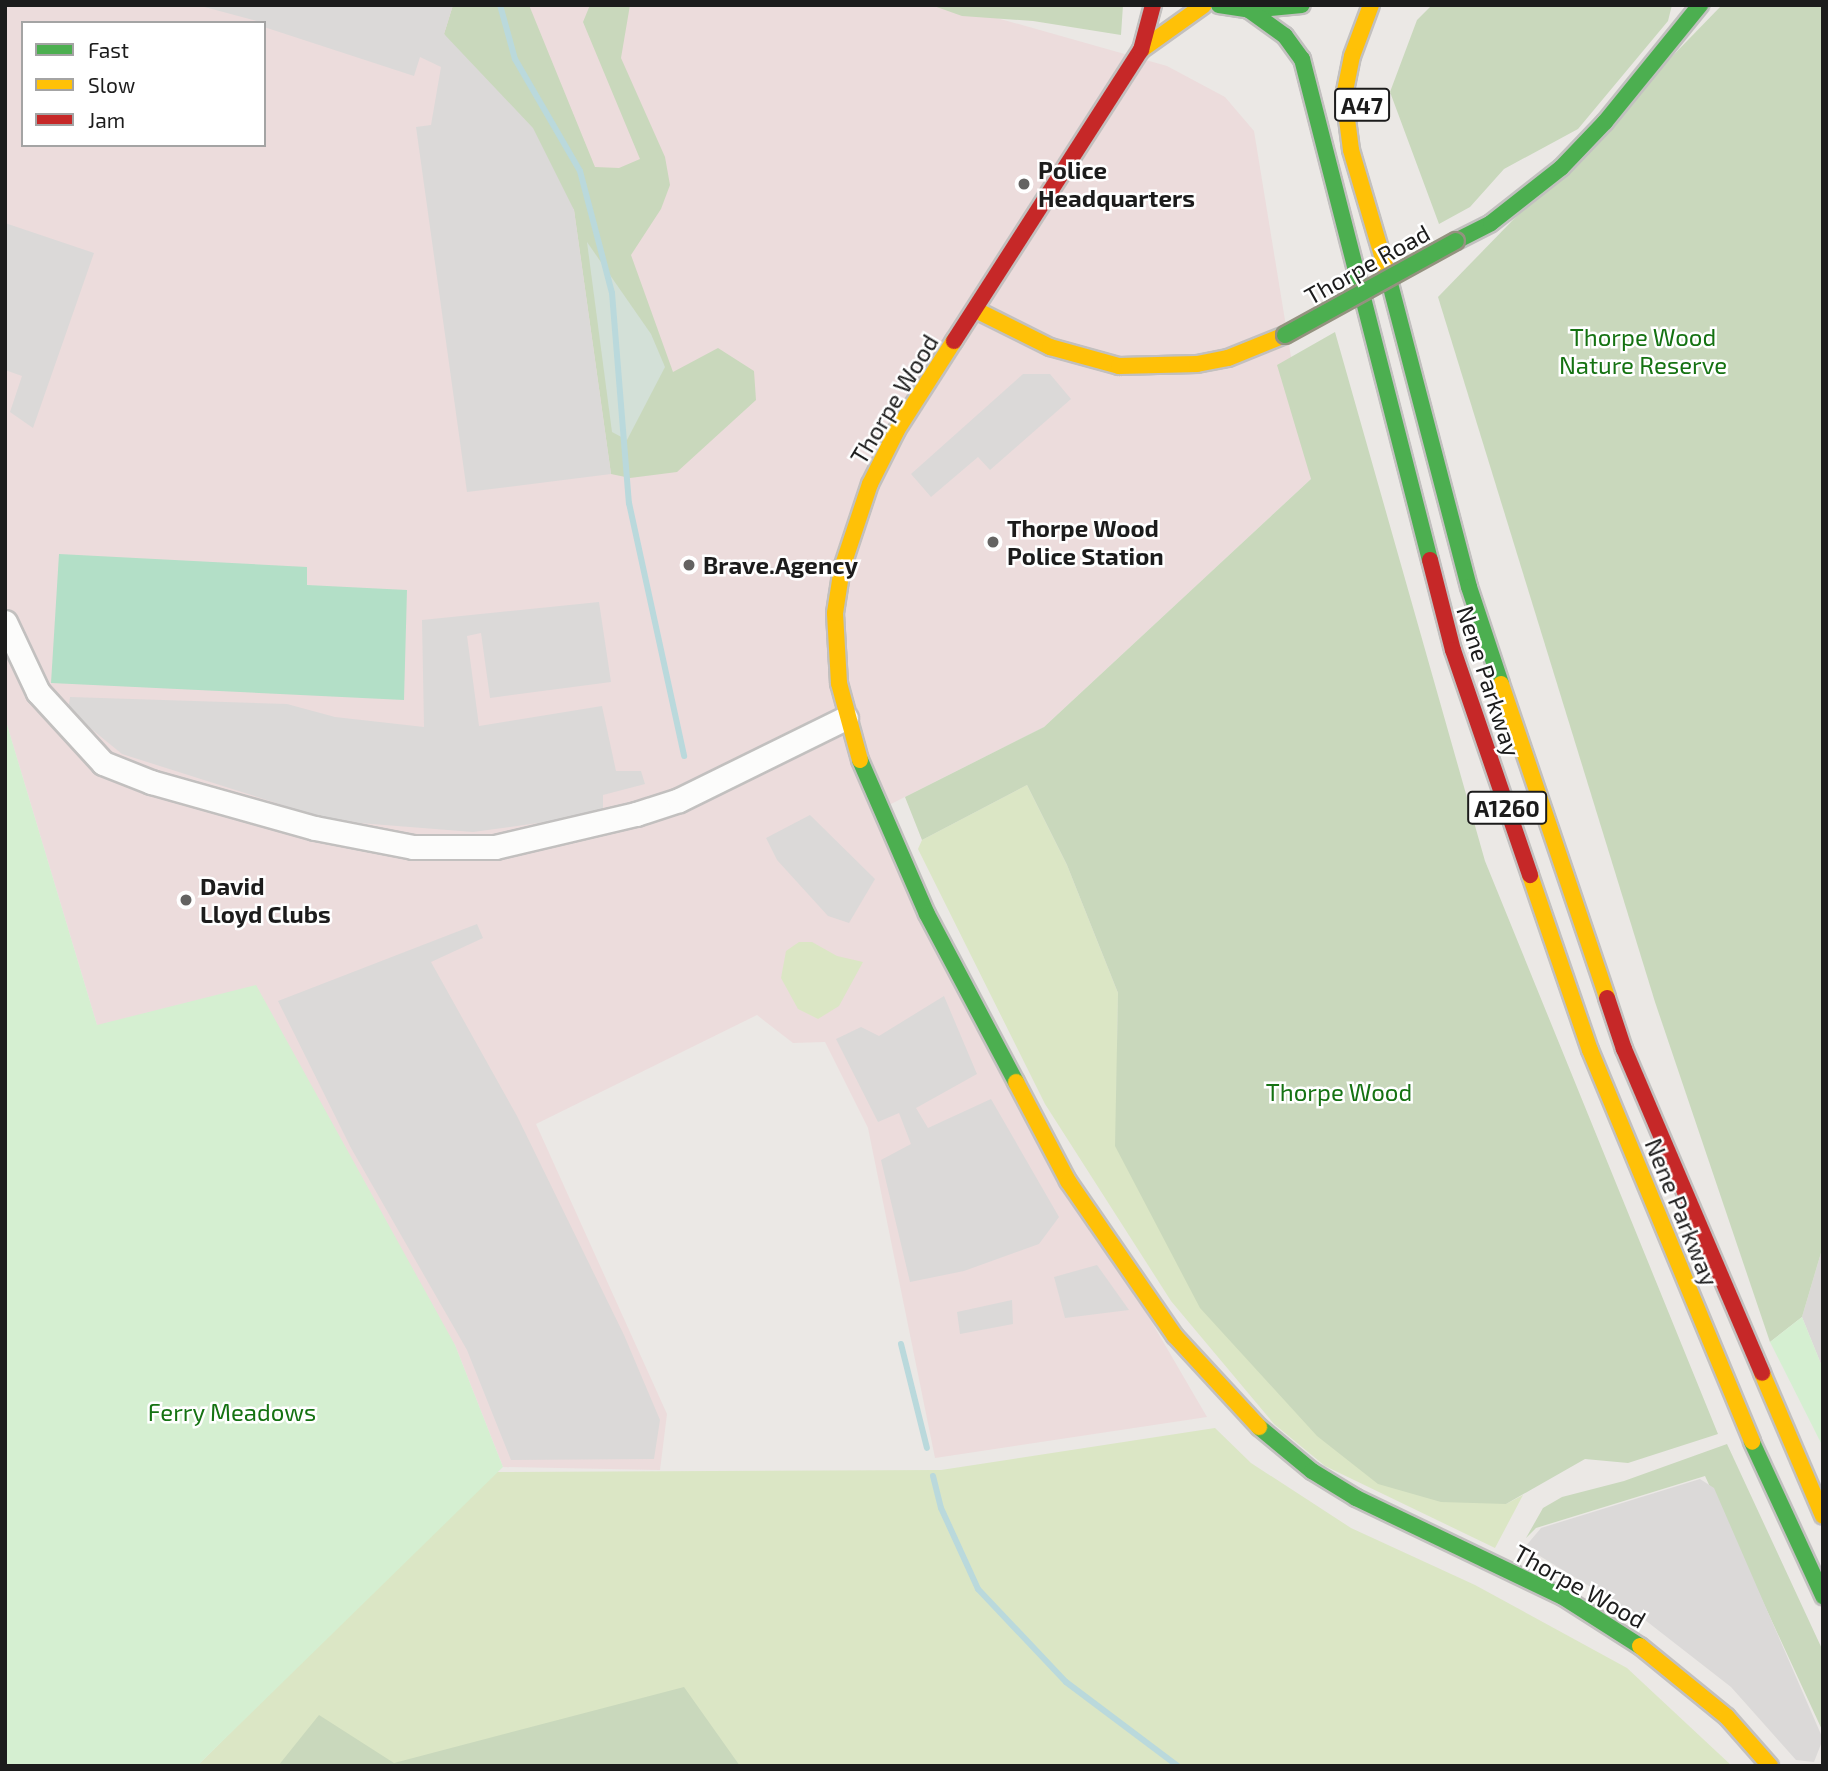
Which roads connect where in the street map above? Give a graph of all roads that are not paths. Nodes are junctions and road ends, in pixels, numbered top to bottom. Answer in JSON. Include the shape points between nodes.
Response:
{"nodes":[{"id":1,"x":1153,"y":5,"type":"edge"},
{"id":2,"x":1204,"y":5,"type":"edge"},
{"id":3,"x":1219,"y":5,"type":"edge"},
{"id":4,"x":1302,"y":5,"type":"edge"},
{"id":5,"x":1371,"y":5,"type":"edge"},
{"id":6,"x":1700,"y":5,"type":"edge"},
{"id":7,"x":1250,"y":10,"type":"junction"},
{"id":8,"x":1383,"y":25,"type":"dead end"},
{"id":9,"x":1375,"y":46,"type":"dead end"},
{"id":10,"x":1141,"y":50,"type":"junction"},
{"id":11,"x":1363,"y":97,"type":"dead end"},
{"id":12,"x":1371,"y":209,"type":"junction"},
{"id":13,"x":976,"y":310,"type":"junction"},
{"id":14,"x":5,"y":622,"type":"edge"},
{"id":15,"x":846,"y":718,"type":"junction"},
{"id":16,"x":1823,"y":1516,"type":"edge"},
{"id":17,"x":1823,"y":1596,"type":"edge"},
{"id":18,"x":1770,"y":1766,"type":"edge"}],
"edges":[{"from":1,"to":10,"type":"main road","name":"Thorpe Wood"},
{"from":2,"to":10,"type":"main road","name":"Thorpe Wood"},
{"from":3,"to":7,"type":"main road"},
{"from":4,"to":7,"type":"main road"},
{"from":5,"to":12,"type":"main road","name":"Nene Parkway","via":[[1352,56],[1344,96],[1350,150]]},
{"from":6,"to":13,"type":"main road","name":"Thorpe Road","bridge":true,"via":[[1605,122],[1561,168],[1500,216],[1285,335],[1228,358],[1197,364],[1119,366],[1051,347]]},
{"from":7,"to":17,"type":"main road","name":"Nene Parkway","number":"A1260","via":[[1285,36],[1302,59],[1453,650],[1590,1050],[1741,1416]]},
{"from":8,"to":9,"type":"main road"},
{"from":10,"to":13,"type":"main road","name":"Thorpe Wood"},
{"from":11,"to":12,"type":"main road","number":"A47"},
{"from":12,"to":16,"type":"main road","name":"Nene Parkway","number":"A1260","via":[[1469,587],[1619,1035]]},
{"from":13,"to":15,"type":"main road","name":"Thorpe Wood","via":[[897,430],[863,504],[842,568],[835,653]]},
{"from":14,"to":15,"type":"street","via":[[38,692],[103,763],[150,782],[315,828],[413,847],[495,847],[636,814],[679,800]]},
{"from":15,"to":18,"type":"main road","name":"Thorpe Wood","via":[[870,789],[927,915],[1068,1181],[1175,1336],[1244,1415],[1312,1471],[1356,1498],[1563,1597],[1629,1637],[1727,1717]]}]}
